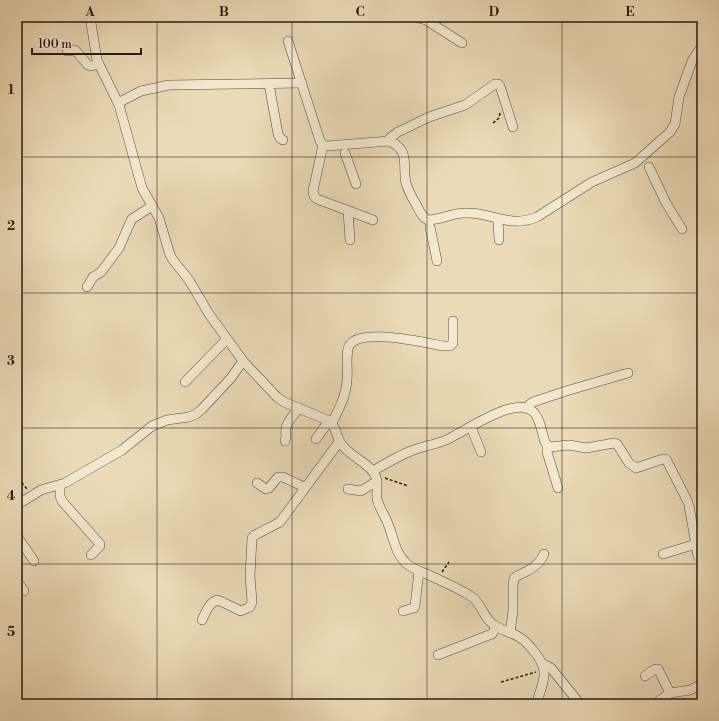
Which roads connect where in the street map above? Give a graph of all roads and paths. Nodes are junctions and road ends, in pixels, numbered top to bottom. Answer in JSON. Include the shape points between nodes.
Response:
{"nodes":[{"id":1,"x":90,"y":17,"type":"edge"},
{"id":2,"x":414,"y":17,"type":"edge"},
{"id":3,"x":288,"y":40,"type":"dead end"},
{"id":4,"x":462,"y":43,"type":"dead end"},
{"id":5,"x":702,"y":46,"type":"edge"},
{"id":6,"x":68,"y":51,"type":"dead end"},
{"id":7,"x":98,"y":64,"type":"junction"},
{"id":8,"x":302,"y":83,"type":"junction"},
{"id":9,"x":269,"y":84,"type":"junction"},
{"id":10,"x":118,"y":102,"type":"junction"},
{"id":11,"x":498,"y":107,"type":"dead end"},
{"id":12,"x":493,"y":123,"type":"dead end"},
{"id":13,"x":513,"y":127,"type":"dead end"},
{"id":14,"x":283,"y":140,"type":"dead end"},
{"id":15,"x":389,"y":141,"type":"junction"},
{"id":16,"x":323,"y":145,"type":"junction"},
{"id":17,"x":343,"y":149,"type":"junction"},
{"id":18,"x":646,"y":162,"type":"junction"},
{"id":19,"x":356,"y":184,"type":"dead end"},
{"id":20,"x":152,"y":206,"type":"junction"},
{"id":21,"x":348,"y":211,"type":"junction"},
{"id":22,"x":498,"y":219,"type":"junction"},
{"id":23,"x":373,"y":220,"type":"dead end"},
{"id":24,"x":429,"y":224,"type":"junction"},
{"id":25,"x":682,"y":230,"type":"dead end"},
{"id":26,"x":350,"y":240,"type":"dead end"},
{"id":27,"x":499,"y":240,"type":"dead end"},
{"id":28,"x":438,"y":261,"type":"dead end"},
{"id":29,"x":87,"y":287,"type":"dead end"},
{"id":30,"x":453,"y":321,"type":"dead end"},
{"id":31,"x":227,"y":339,"type":"junction"},
{"id":32,"x":243,"y":361,"type":"junction"},
{"id":33,"x":628,"y":373,"type":"dead end"},
{"id":34,"x":184,"y":382,"type":"dead end"},
{"id":35,"x":299,"y":408,"type":"junction"},
{"id":36,"x":528,"y":409,"type":"junction"},
{"id":37,"x":331,"y":422,"type":"junction"},
{"id":38,"x":471,"y":427,"type":"junction"},
{"id":39,"x":316,"y":439,"type":"dead end"},
{"id":40,"x":285,"y":441,"type":"dead end"},
{"id":41,"x":339,"y":442,"type":"junction"},
{"id":42,"x":547,"y":445,"type":"junction"},
{"id":43,"x":481,"y":452,"type":"dead end"},
{"id":44,"x":375,"y":476,"type":"junction"},
{"id":45,"x":17,"y":482,"type":"edge"},
{"id":46,"x":257,"y":483,"type":"dead end"},
{"id":47,"x":60,"y":485,"type":"junction"},
{"id":48,"x":408,"y":486,"type":"dead end"},
{"id":49,"x":304,"y":487,"type":"junction"},
{"id":50,"x":558,"y":488,"type":"dead end"},
{"id":51,"x":348,"y":489,"type":"dead end"},
{"id":52,"x":33,"y":495,"type":"junction"},
{"id":53,"x":17,"y":505,"type":"edge"},
{"id":54,"x":17,"y":536,"type":"edge"},
{"id":55,"x":696,"y":544,"type":"junction"},
{"id":56,"x":20,"y":547,"type":"edge"},
{"id":57,"x":544,"y":554,"type":"dead end"},
{"id":58,"x":664,"y":554,"type":"dead end"},
{"id":59,"x":91,"y":555,"type":"dead end"},
{"id":60,"x":698,"y":556,"type":"dead end"},
{"id":61,"x":34,"y":561,"type":"dead end"},
{"id":62,"x":450,"y":562,"type":"dead end"},
{"id":63,"x":419,"y":571,"type":"junction"},
{"id":64,"x":437,"y":579,"type":"junction"},
{"id":65,"x":17,"y":581,"type":"edge"},
{"id":66,"x":24,"y":591,"type":"dead end"},
{"id":67,"x":403,"y":611,"type":"dead end"},
{"id":68,"x":202,"y":620,"type":"dead end"},
{"id":69,"x":496,"y":627,"type":"junction"},
{"id":70,"x":510,"y":633,"type":"junction"},
{"id":71,"x":438,"y":655,"type":"dead end"},
{"id":72,"x":544,"y":667,"type":"junction"},
{"id":73,"x":646,"y":676,"type":"dead end"},
{"id":74,"x":501,"y":682,"type":"dead end"},
{"id":75,"x":702,"y":684,"type":"edge"},
{"id":76,"x":670,"y":693,"type":"junction"},
{"id":77,"x":536,"y":704,"type":"edge"},
{"id":78,"x":580,"y":704,"type":"edge"},
{"id":79,"x":655,"y":704,"type":"edge"}],
"edges":[{"from":1,"to":7,"type":"street"},
{"from":2,"to":4,"type":"street","via":[[426,20]]},
{"from":3,"to":8,"type":"street"},
{"from":5,"to":18,"type":"street","via":[[692,61],[679,97],[673,128]]},
{"from":6,"to":7,"type":"street","via":[[78,52],[88,65]]},
{"from":7,"to":10,"type":"street"},
{"from":8,"to":9,"type":"street"},
{"from":8,"to":16,"type":"street"},
{"from":9,"to":10,"type":"street","via":[[169,85],[141,91]]},
{"from":9,"to":14,"type":"street","via":[[278,134]]},
{"from":10,"to":20,"type":"street","via":[[142,188]]},
{"from":11,"to":12,"type":"path","via":[[499,118]]},
{"from":13,"to":15,"type":"street","via":[[498,84],[495,84],[461,107],[429,117],[398,132]]},
{"from":15,"to":17,"type":"street"},
{"from":15,"to":24,"type":"street","via":[[403,153],[408,189]]},
{"from":16,"to":17,"type":"street"},
{"from":16,"to":21,"type":"street","via":[[314,196]]},
{"from":17,"to":19,"type":"street"},
{"from":18,"to":22,"type":"street","via":[[592,182],[528,221]]},
{"from":18,"to":25,"type":"street"},
{"from":20,"to":29,"type":"street","via":[[132,219],[119,248]]},
{"from":20,"to":31,"type":"street","via":[[159,218],[170,255]]},
{"from":21,"to":23,"type":"street"},
{"from":21,"to":26,"type":"street"},
{"from":22,"to":24,"type":"street","via":[[465,212]]},
{"from":22,"to":27,"type":"street"},
{"from":24,"to":28,"type":"street"},
{"from":30,"to":37,"type":"street","via":[[453,343],[450,346],[380,336],[357,338],[351,342],[348,348],[344,395]]},
{"from":31,"to":32,"type":"street"},
{"from":31,"to":34,"type":"street"},
{"from":32,"to":35,"type":"street","via":[[277,397]]},
{"from":32,"to":47,"type":"street","via":[[231,378],[196,414],[152,426],[122,450]]},
{"from":33,"to":36,"type":"street","via":[[533,402]]},
{"from":35,"to":37,"type":"street"},
{"from":35,"to":40,"type":"street","via":[[286,425]]},
{"from":36,"to":38,"type":"street","via":[[521,407],[507,410]]},
{"from":36,"to":42,"type":"street","via":[[535,413]]},
{"from":37,"to":39,"type":"street"},
{"from":37,"to":41,"type":"street","via":[[336,429]]},
{"from":38,"to":43,"type":"street"},
{"from":38,"to":44,"type":"street","via":[[446,440],[409,452]]},
{"from":41,"to":44,"type":"street"},
{"from":41,"to":49,"type":"street"},
{"from":42,"to":50,"type":"street"},
{"from":42,"to":55,"type":"street","via":[[592,448],[614,443],[628,463],[636,468],[666,459],[688,504]]},
{"from":44,"to":48,"type":"path"},
{"from":44,"to":51,"type":"street","via":[[361,491]]},
{"from":44,"to":63,"type":"street","via":[[379,505],[398,552],[408,565]]},
{"from":45,"to":52,"type":"path","via":[[21,482]]},
{"from":46,"to":49,"type":"street","via":[[266,489],[278,477],[283,477]]},
{"from":47,"to":52,"type":"street"},
{"from":47,"to":59,"type":"street","via":[[62,500],[100,544]]},
{"from":49,"to":68,"type":"street","via":[[280,522],[252,538],[250,607],[241,611],[218,600],[214,601]]},
{"from":52,"to":53,"type":"street"},
{"from":54,"to":56,"type":"street"},
{"from":55,"to":58,"type":"street"},
{"from":55,"to":60,"type":"street"},
{"from":56,"to":61,"type":"street"},
{"from":57,"to":70,"type":"street","via":[[541,562],[514,578],[514,611]]},
{"from":62,"to":64,"type":"path"},
{"from":63,"to":64,"type":"street"},
{"from":63,"to":67,"type":"street","via":[[415,606]]},
{"from":64,"to":69,"type":"street","via":[[473,598],[487,619]]},
{"from":65,"to":66,"type":"street"},
{"from":69,"to":70,"type":"street"},
{"from":69,"to":71,"type":"street","via":[[492,634]]},
{"from":70,"to":72,"type":"street","via":[[524,641],[540,658]]},
{"from":72,"to":74,"type":"path"},
{"from":72,"to":77,"type":"street","via":[[544,682]]},
{"from":72,"to":78,"type":"street","via":[[551,668]]},
{"from":73,"to":76,"type":"street","via":[[658,669]]},
{"from":75,"to":76,"type":"street","via":[[690,690]]},
{"from":76,"to":79,"type":"street"}]}
